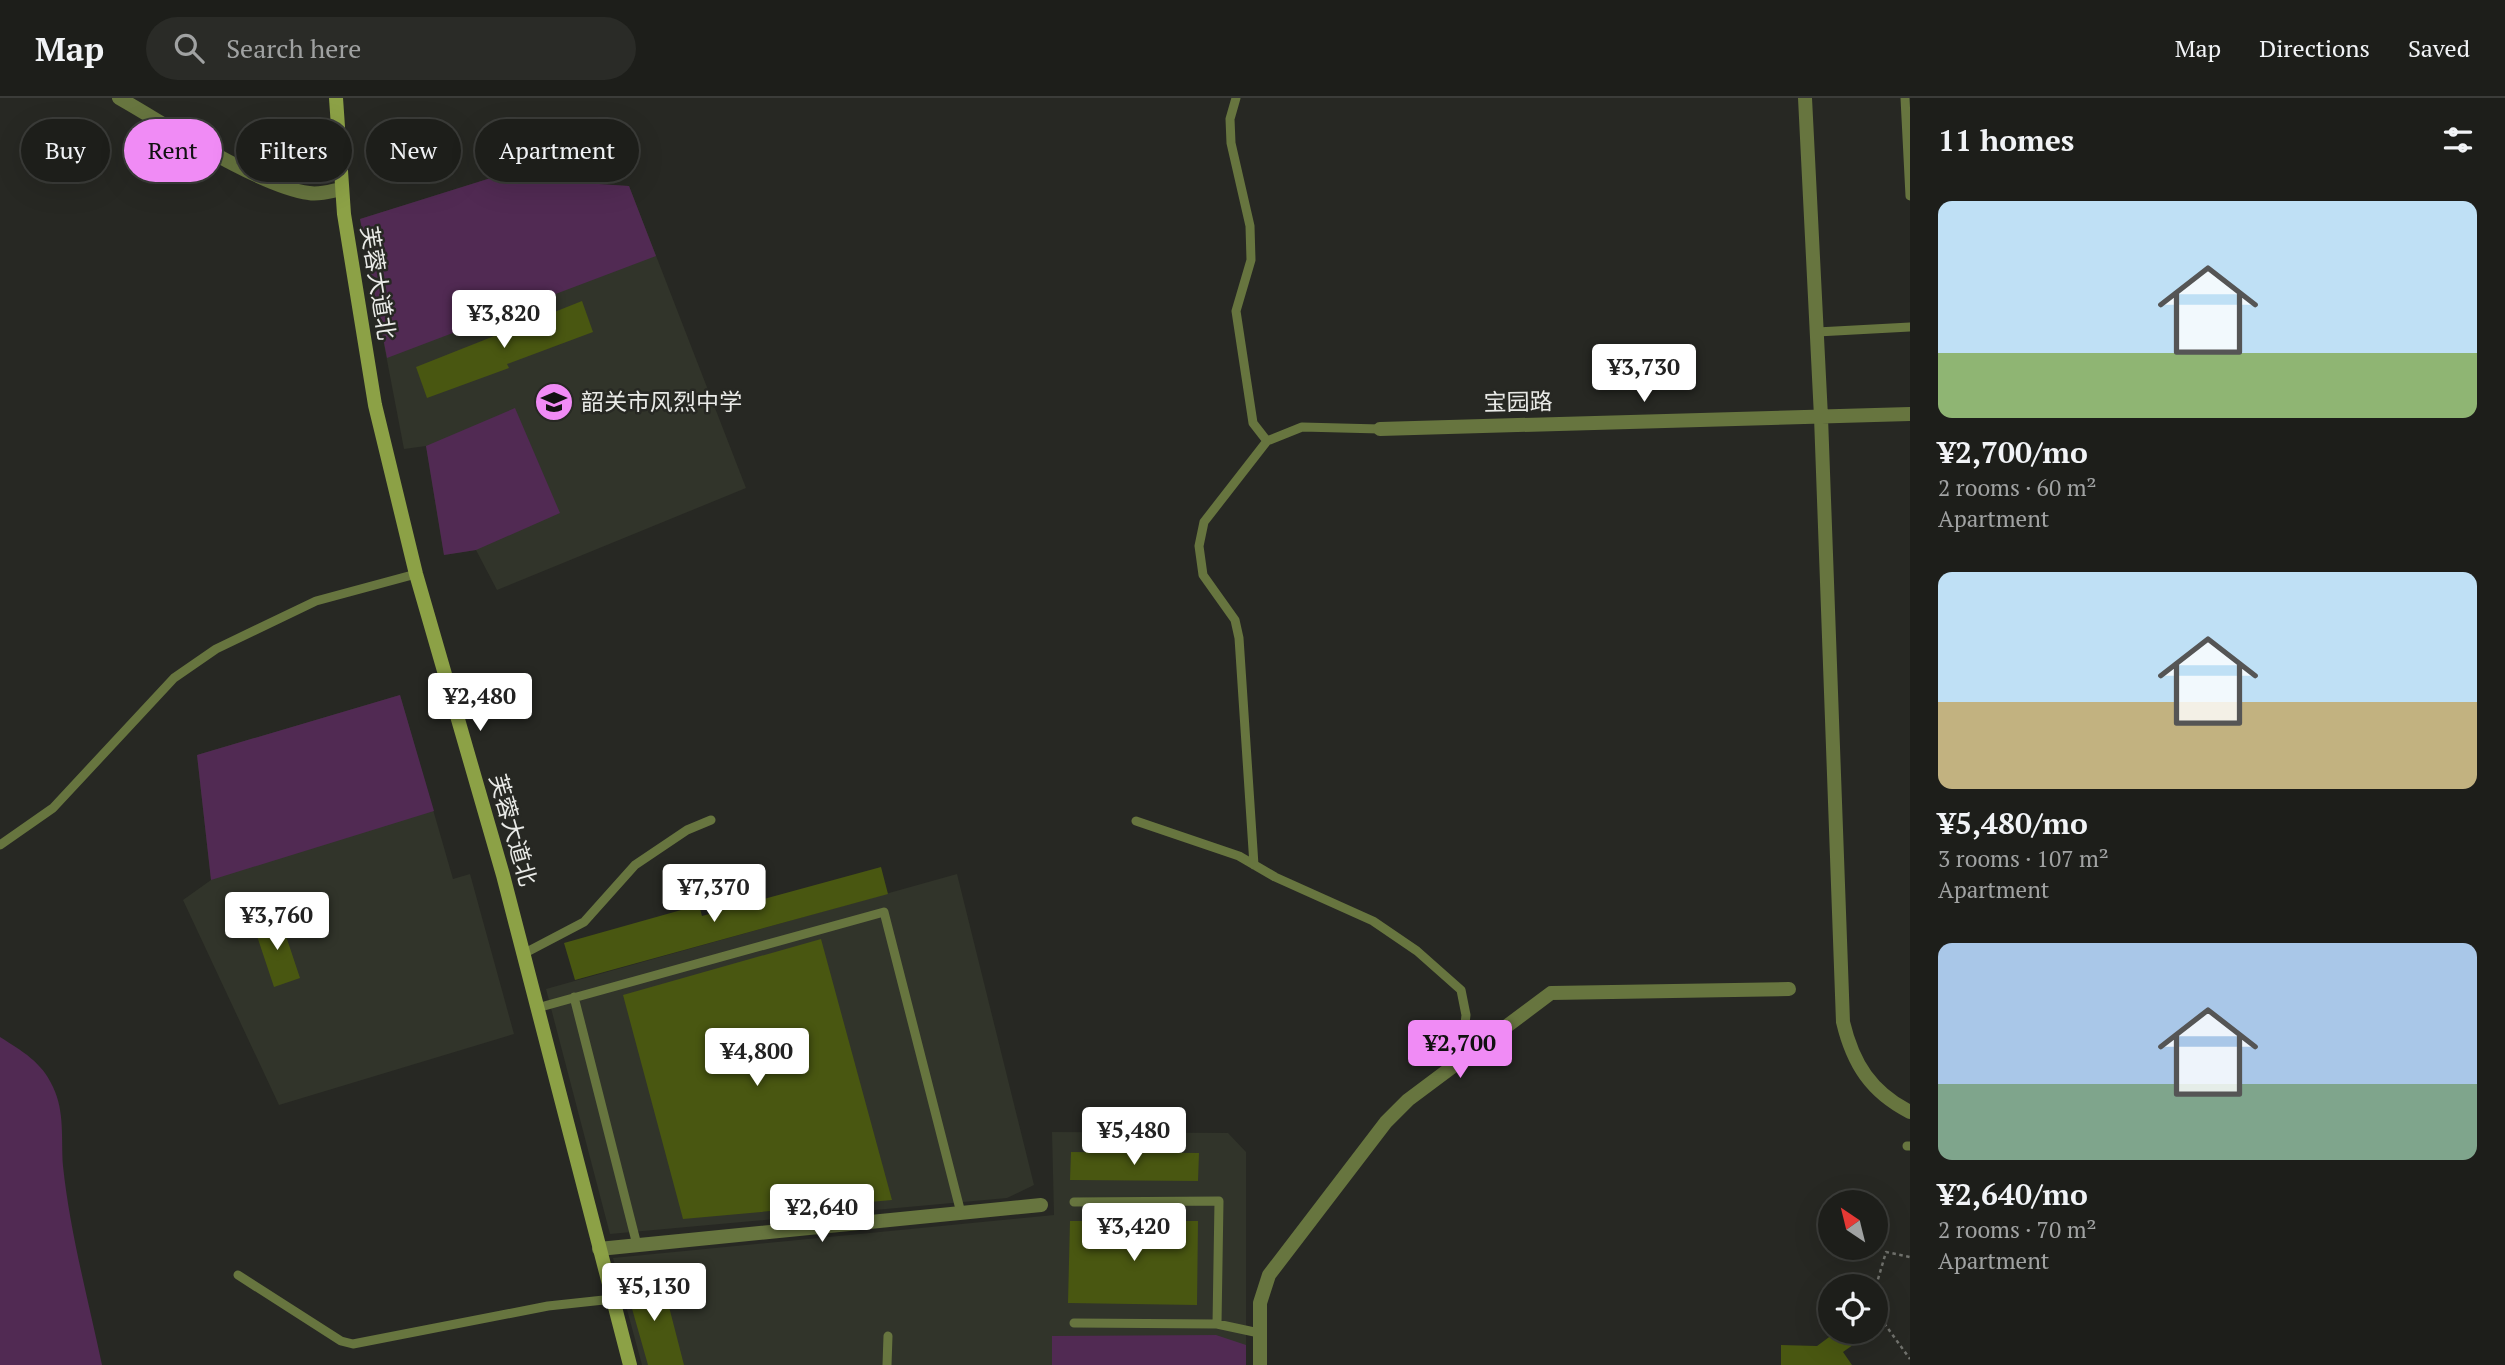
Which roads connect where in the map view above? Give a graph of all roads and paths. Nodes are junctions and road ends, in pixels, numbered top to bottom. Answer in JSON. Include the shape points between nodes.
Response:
{"nodes":[{"id":1,"x":119,"y":98,"type":"edge"},
{"id":2,"x":336,"y":98,"type":"edge"},
{"id":3,"x":1236,"y":98,"type":"edge"},
{"id":4,"x":1805,"y":98,"type":"edge"},
{"id":5,"x":1905,"y":98,"type":"edge"},
{"id":6,"x":341,"y":189,"type":"junction"},
{"id":7,"x":1910,"y":196,"type":"edge"},
{"id":8,"x":1910,"y":327,"type":"edge"},
{"id":9,"x":1817,"y":332,"type":"junction"},
{"id":10,"x":1910,"y":415,"type":"edge"},
{"id":11,"x":1821,"y":417,"type":"junction"},
{"id":12,"x":1380,"y":429,"type":"joint"},
{"id":13,"x":1267,"y":441,"type":"junction"},
{"id":14,"x":416,"y":575,"type":"junction"},
{"id":15,"x":711,"y":820,"type":"dead end"},
{"id":16,"x":1136,"y":821,"type":"dead end"},
{"id":17,"x":0,"y":845,"type":"edge"},
{"id":18,"x":1254,"y":865,"type":"junction"},
{"id":19,"x":523,"y":954,"type":"junction"},
{"id":20,"x":1789,"y":989,"type":"dead end"},
{"id":21,"x":574,"y":997,"type":"junction"},
{"id":22,"x":537,"y":1007,"type":"junction"},
{"id":23,"x":1461,"y":1058,"type":"junction"},
{"id":24,"x":1910,"y":1112,"type":"edge"},
{"id":25,"x":1074,"y":1202,"type":"dead end"},
{"id":26,"x":1041,"y":1205,"type":"dead end"},
{"id":27,"x":961,"y":1213,"type":"junction"},
{"id":28,"x":637,"y":1245,"type":"junction"},
{"id":29,"x":599,"y":1249,"type":"junction"},
{"id":30,"x":1910,"y":1257,"type":"edge"},
{"id":31,"x":1880,"y":1274,"type":"edge"},
{"id":32,"x":238,"y":1275,"type":"dead end"},
{"id":33,"x":613,"y":1299,"type":"junction"},
{"id":34,"x":1074,"y":1323,"type":"dead end"},
{"id":35,"x":1217,"y":1324,"type":"junction"},
{"id":36,"x":1888,"y":1329,"type":"edge"},
{"id":37,"x":1259,"y":1333,"type":"junction"},
{"id":38,"x":888,"y":1336,"type":"dead end"},
{"id":39,"x":1910,"y":1359,"type":"edge"},
{"id":40,"x":631,"y":1365,"type":"edge"},
{"id":41,"x":887,"y":1365,"type":"edge"},
{"id":42,"x":1260,"y":1365,"type":"edge"}],
"edges":[{"from":1,"to":6,"type":"street","via":[[252,172],[290,188],[309,193]]},
{"from":2,"to":6,"type":"main road","name":"芙蓉大道北"},
{"from":3,"to":13,"type":"lane","via":[[1230,119],[1231,143],[1250,226],[1251,260],[1236,311],[1253,423]]},
{"from":4,"to":9,"type":"street"},
{"from":5,"to":7,"type":"lane"},
{"from":6,"to":14,"type":"main road","name":"芙蓉大道北","via":[[375,405]]},
{"from":8,"to":9,"type":"lane"},
{"from":9,"to":11,"type":"street"},
{"from":10,"to":11,"type":"street","name":"宝园路"},
{"from":11,"to":12,"type":"street","name":"宝园路"},
{"from":11,"to":24,"type":"street","via":[[1843,1022],[1866,1077]]},
{"from":12,"to":13,"type":"lane","via":[[1302,427]]},
{"from":13,"to":18,"type":"lane","via":[[1204,522],[1199,546],[1203,575],[1235,620],[1239,638]]},
{"from":14,"to":17,"type":"lane","via":[[316,601],[216,649],[174,678],[53,808]]},
{"from":14,"to":19,"type":"main road","name":"芙蓉大道北"},
{"from":15,"to":19,"type":"lane","via":[[687,830],[635,865],[584,922]]},
{"from":16,"to":18,"type":"lane"},
{"from":18,"to":23,"type":"lane","via":[[1373,921],[1417,951],[1461,990],[1466,1015]]},
{"from":19,"to":22,"type":"main road","name":"芙蓉大道北"},
{"from":20,"to":23,"type":"street","via":[[1551,993]]},
{"from":21,"to":22,"type":"lane"},
{"from":21,"to":27,"type":"lane","via":[[884,912]]},
{"from":21,"to":28,"type":"lane"},
{"from":22,"to":29,"type":"main road","name":"芙蓉大道北"},
{"from":23,"to":37,"type":"street","via":[[1386,1122],[1269,1275],[1260,1303]]},
{"from":25,"to":35,"type":"lane","via":[[1219,1201]]},
{"from":26,"to":27,"type":"street"},
{"from":27,"to":28,"type":"street"},
{"from":28,"to":29,"type":"street"},
{"from":29,"to":33,"type":"main road","name":"芙蓉大道北"},
{"from":30,"to":31,"type":"path","via":[[1886,1252]]},
{"from":32,"to":33,"type":"lane","via":[[341,1341],[353,1343],[548,1306]]},
{"from":33,"to":40,"type":"main road","name":"芙蓉大道北"},
{"from":34,"to":35,"type":"lane"},
{"from":35,"to":37,"type":"lane"},
{"from":36,"to":39,"type":"path"},
{"from":37,"to":42,"type":"street"},
{"from":38,"to":41,"type":"lane"}]}
